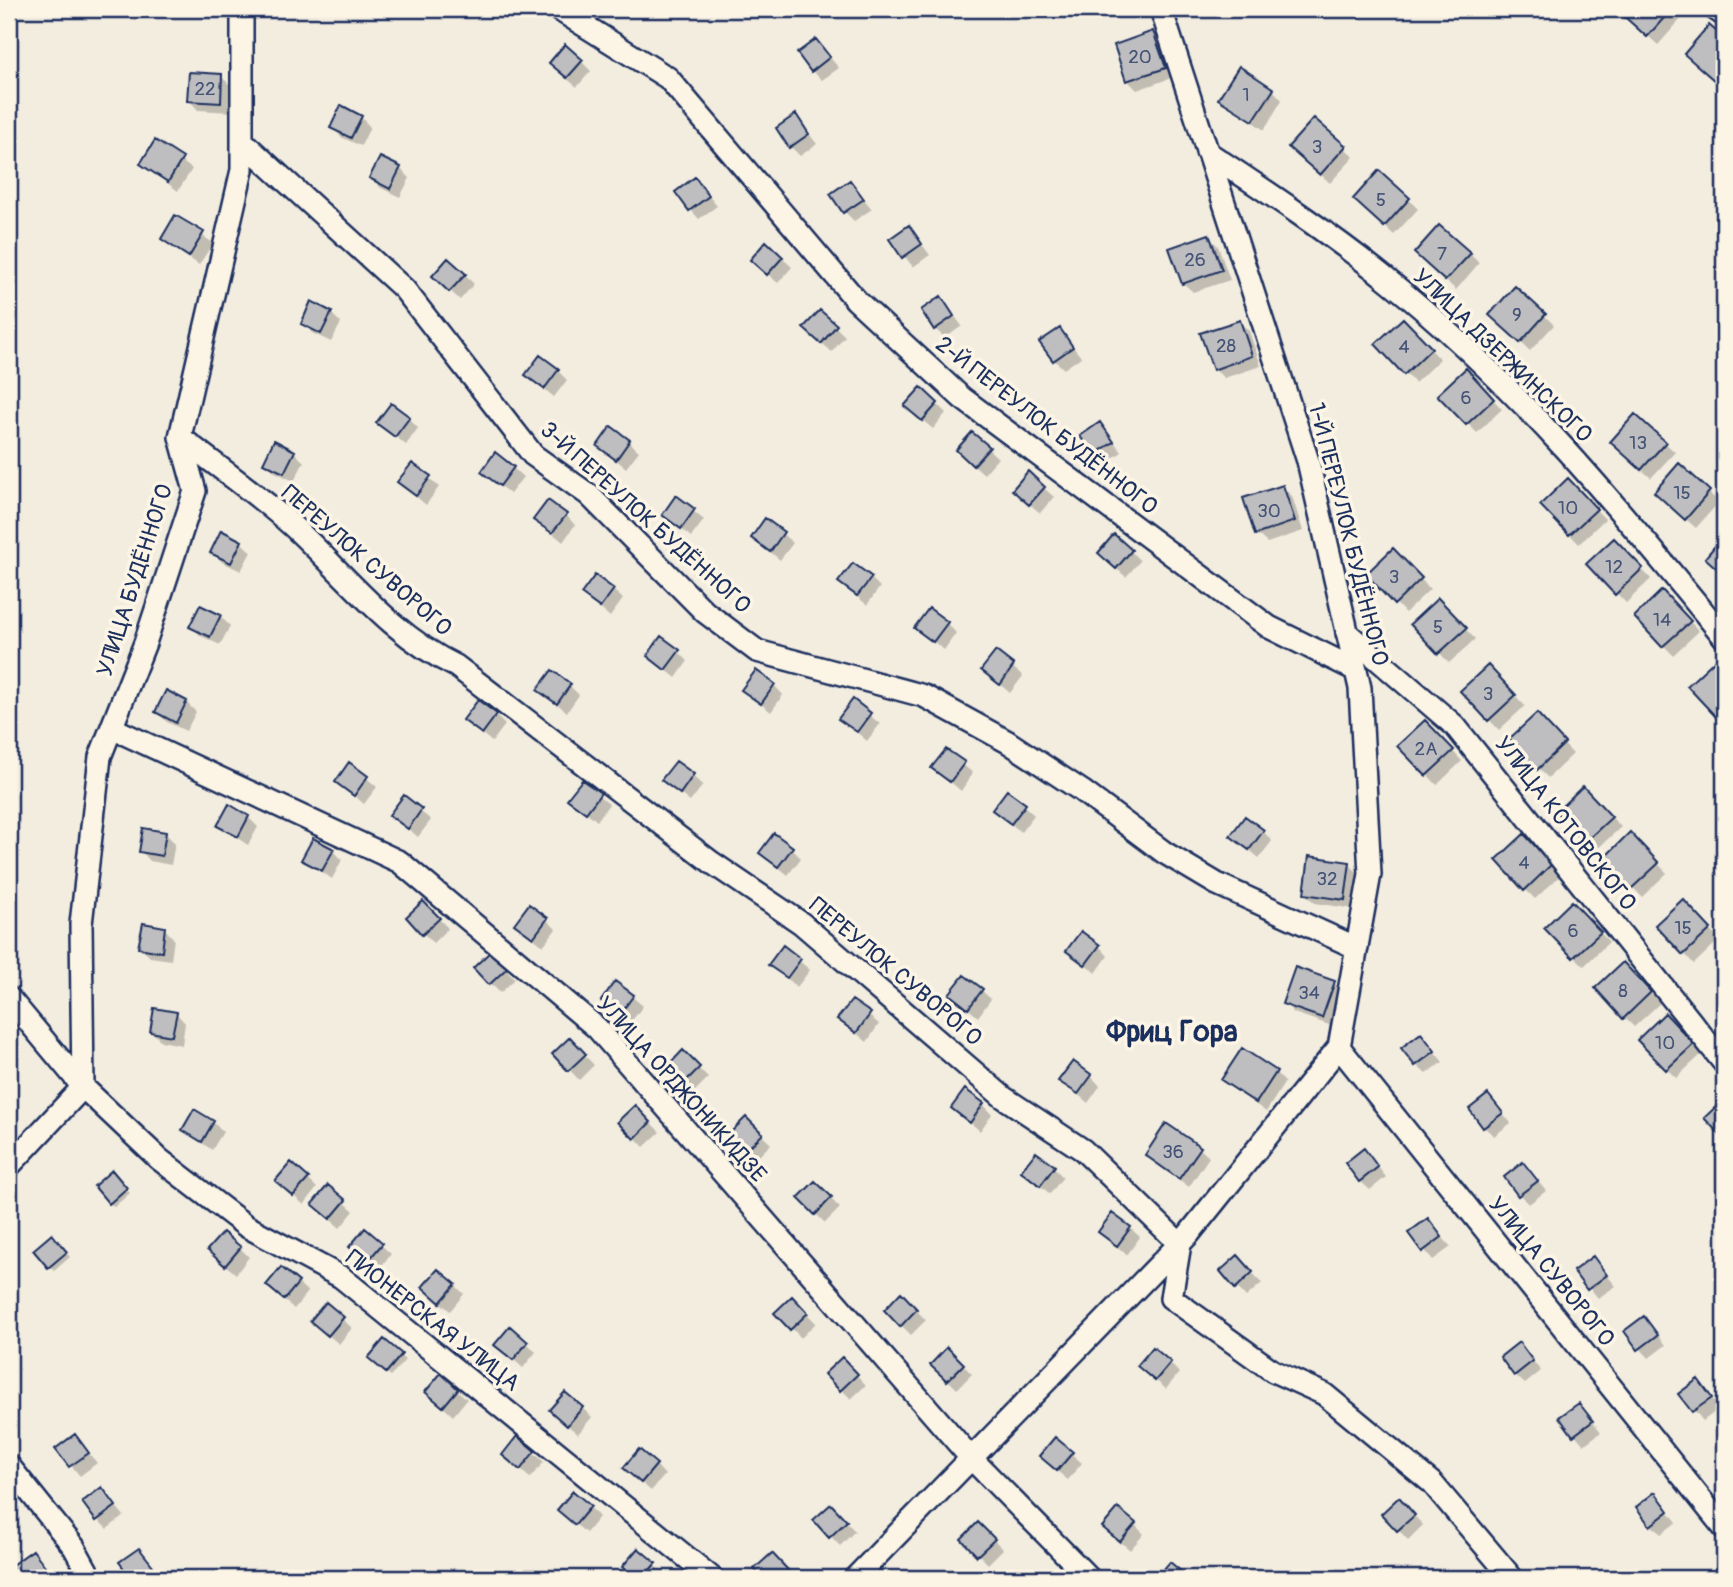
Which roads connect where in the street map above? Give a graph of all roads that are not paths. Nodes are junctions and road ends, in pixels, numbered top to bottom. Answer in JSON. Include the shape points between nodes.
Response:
{"nodes":[{"id":1,"x":242,"y":9,"type":"edge"},
{"id":2,"x":558,"y":9,"type":"edge"},
{"id":3,"x":1161,"y":9,"type":"edge"},
{"id":4,"x":1715,"y":9,"type":"edge"},
{"id":5,"x":1724,"y":15,"type":"edge"},
{"id":6,"x":242,"y":141,"type":"junction"},
{"id":7,"x":1207,"y":152,"type":"junction"},
{"id":8,"x":180,"y":437,"type":"junction"},
{"id":9,"x":1347,"y":633,"type":"junction"},
{"id":10,"x":1724,"y":637,"type":"edge"},
{"id":11,"x":1356,"y":670,"type":"junction"},
{"id":12,"x":112,"y":728,"type":"junction"},
{"id":13,"x":1357,"y":948,"type":"junction"},
{"id":14,"x":9,"y":998,"type":"edge"},
{"id":15,"x":1339,"y":1048,"type":"junction"},
{"id":16,"x":1724,"y":1063,"type":"edge"},
{"id":17,"x":83,"y":1087,"type":"junction"},
{"id":18,"x":9,"y":1166,"type":"edge"},
{"id":19,"x":1180,"y":1244,"type":"junction"},
{"id":20,"x":971,"y":1458,"type":"junction"},
{"id":21,"x":9,"y":1466,"type":"edge"},
{"id":22,"x":1724,"y":1528,"type":"edge"},
{"id":23,"x":91,"y":1578,"type":"edge"},
{"id":24,"x":712,"y":1578,"type":"edge"},
{"id":25,"x":855,"y":1578,"type":"edge"},
{"id":26,"x":1089,"y":1578,"type":"edge"},
{"id":27,"x":1513,"y":1578,"type":"edge"}],
"edges":[{"from":1,"to":6,"type":"street","name":"УЛИЦА БУДЁННОГО"},
{"from":2,"to":11,"type":"street","name":"2-Й ПЕРЕУЛОК БУДЁННОГО","via":[[668,78],[856,300],[962,398],[1269,627]]},
{"from":3,"to":7,"type":"street","name":"1-Й ПЕРЕУЛОК БУДЁННОГО"},
{"from":4,"to":5,"type":"street"},
{"from":6,"to":8,"type":"street","name":"УЛИЦА БУДЁННОГО","via":[[242,170]]},
{"from":6,"to":13,"type":"street","name":"3-Й ПЕРЕУЛОК БУДЁННОГО","via":[[404,289],[533,455],[589,495],[705,612],[757,651],[925,696],[1008,742],[1165,853],[1217,884]]},
{"from":7,"to":9,"type":"street","name":"1-Й ПЕРЕУЛОК БУДЁННОГО","via":[[1308,461]]},
{"from":7,"to":10,"type":"street","name":"УЛИЦА ДЗЕРЖИНСКОГО","via":[[1294,209],[1391,282],[1498,380],[1626,517]]},
{"from":8,"to":12,"type":"street","name":"УЛИЦА БУДЁННОГО","via":[[195,491]]},
{"from":8,"to":19,"type":"street","name":"ПЕРЕУЛОК СУВОРОГО","via":[[295,528],[393,624],[467,674],[711,862],[801,923],[1003,1097],[1083,1150]]},
{"from":9,"to":11,"type":"street","name":"1-Й ПЕРЕУЛОК БУДЁННОГО"},
{"from":9,"to":16,"type":"street","name":"УЛИЦА КОТОВСКОГО","via":[[1455,726]]},
{"from":11,"to":13,"type":"street","name":"1-Й ПЕРЕУЛОК БУДЁННОГО","via":[[1370,874]]},
{"from":12,"to":17,"type":"street","name":"УЛИЦА БУДЁННОГО","via":[[100,757],[81,924]]},
{"from":12,"to":20,"type":"street","name":"УЛИЦА ОРДЖОНИКИДЗЕ","via":[[400,862],[597,1028]]},
{"from":13,"to":15,"type":"street","name":"1-Й ПЕРЕУЛОК БУДЁННОГО"},
{"from":14,"to":17,"type":"street"},
{"from":15,"to":19,"type":"street"},
{"from":15,"to":22,"type":"street","name":"УЛИЦА СУВОРОГО"},
{"from":17,"to":18,"type":"street"},
{"from":17,"to":24,"type":"street","name":"ПИОНЕРСКАЯ УЛИЦА","via":[[159,1159],[246,1226],[341,1277]]},
{"from":19,"to":20,"type":"street"},
{"from":19,"to":27,"type":"street","via":[[1171,1298],[1273,1371],[1324,1394],[1346,1412],[1432,1483]]},
{"from":20,"to":25,"type":"street"},
{"from":20,"to":26,"type":"street","name":"УЛИЦА ОРДЖОНИКИДЗЕ"},
{"from":21,"to":23,"type":"street","via":[[74,1547]]}]}
